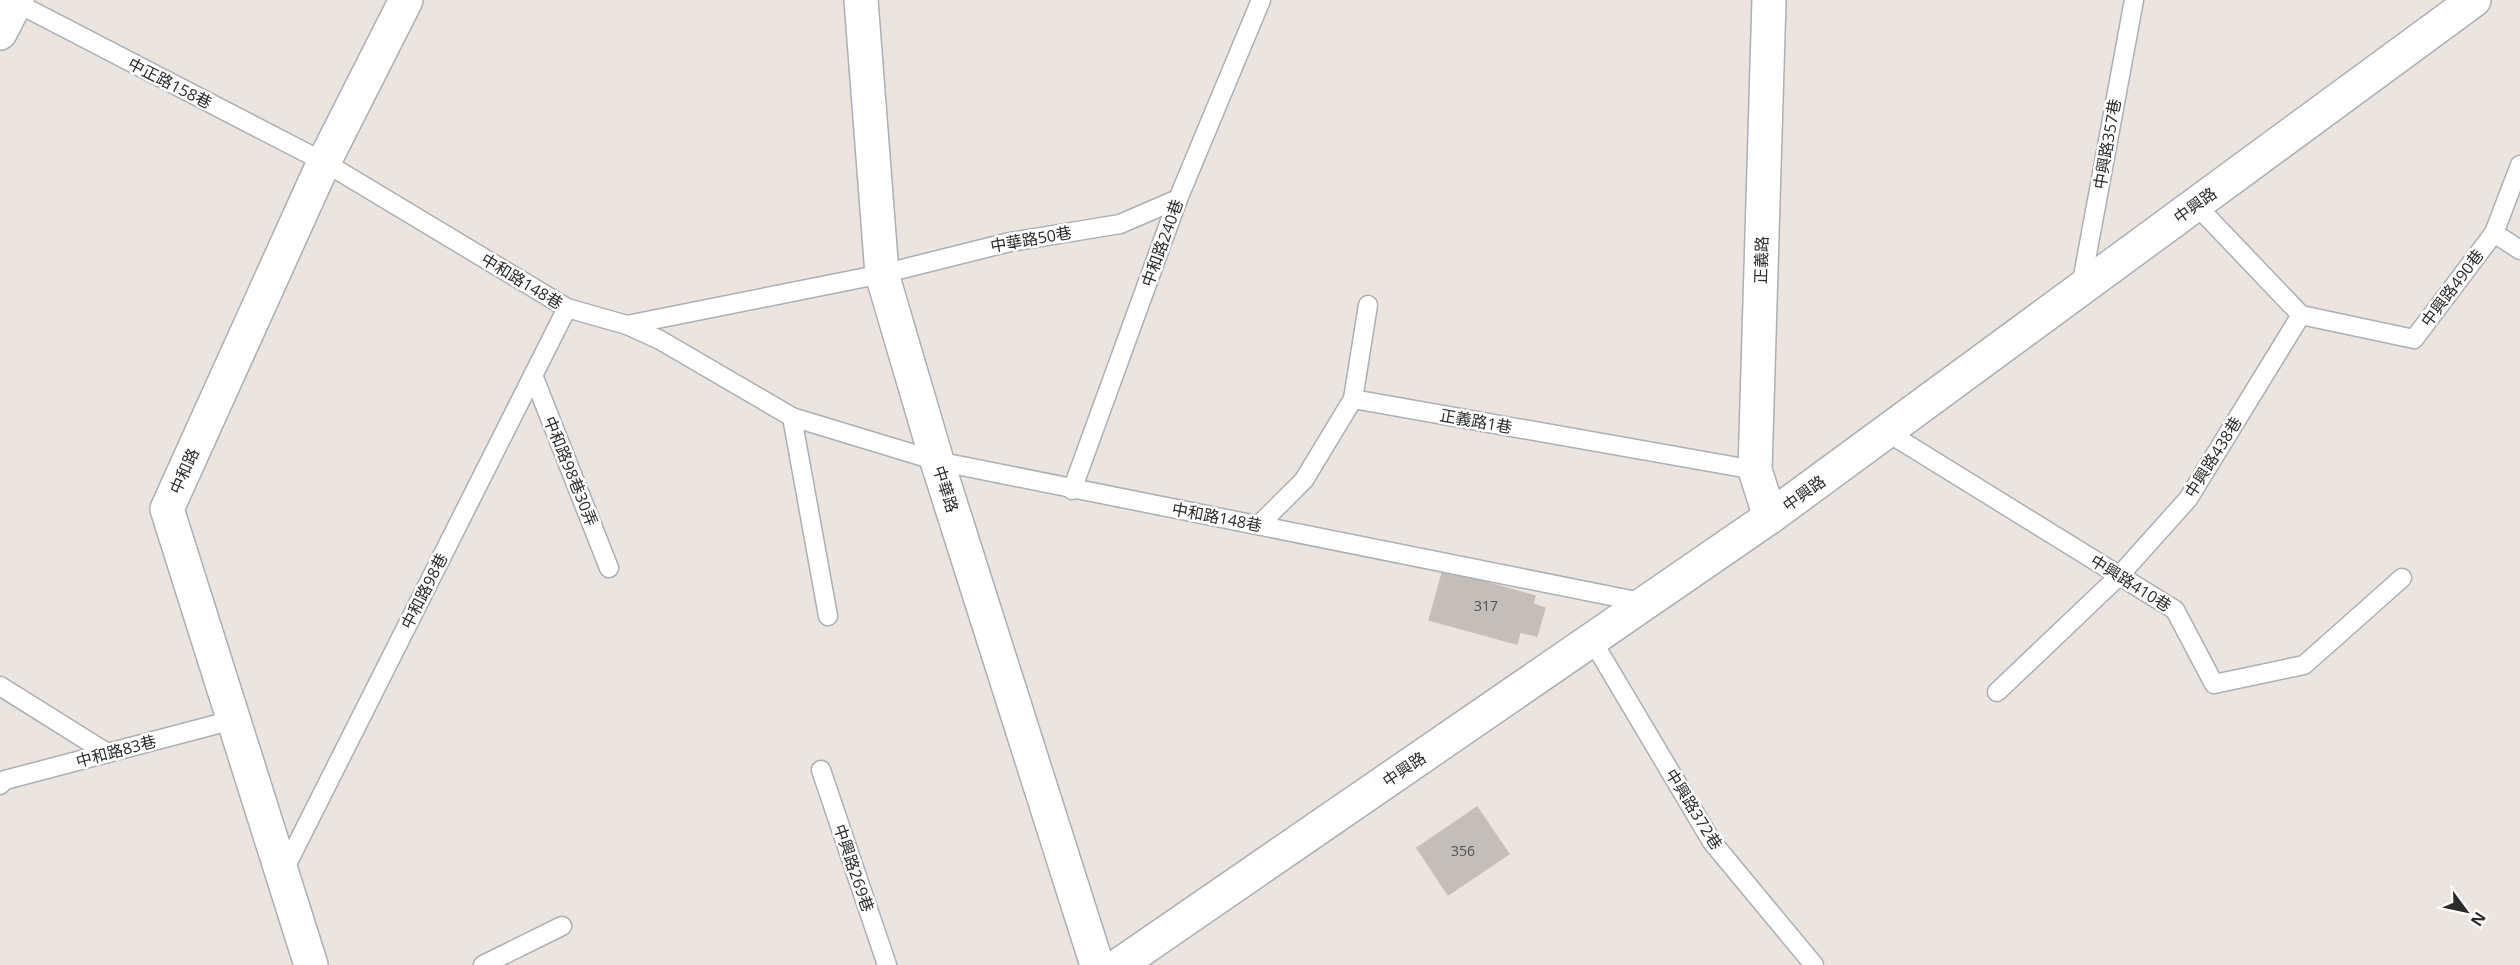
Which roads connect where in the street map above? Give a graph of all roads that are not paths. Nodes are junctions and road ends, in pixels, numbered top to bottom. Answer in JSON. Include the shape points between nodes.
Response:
{"nodes":[{"id":1,"x":406,"y":0,"type":"edge"},
{"id":2,"x":861,"y":0,"type":"edge"},
{"id":3,"x":1261,"y":0,"type":"edge"},
{"id":4,"x":1769,"y":0,"type":"edge"},
{"id":5,"x":2134,"y":0,"type":"edge"},
{"id":6,"x":2474,"y":0,"type":"edge"},
{"id":7,"x":15,"y":1,"type":"edge"},
{"id":8,"x":0,"y":33,"type":"edge"},
{"id":9,"x":324,"y":162,"type":"junction"},
{"id":10,"x":2520,"y":165,"type":"edge"},
{"id":11,"x":1178,"y":199,"type":"junction"},
{"id":12,"x":2196,"y":204,"type":"junction"},
{"id":13,"x":2494,"y":233,"type":"junction"},
{"id":14,"x":2520,"y":250,"type":"edge"},
{"id":15,"x":882,"y":274,"type":"junction"},
{"id":16,"x":2081,"y":289,"type":"junction"},
{"id":17,"x":1368,"y":305,"type":"dead end"},
{"id":18,"x":567,"y":308,"type":"junction"},
{"id":19,"x":2301,"y":315,"type":"junction"},
{"id":20,"x":627,"y":324,"type":"junction"},
{"id":21,"x":532,"y":375,"type":"junction"},
{"id":22,"x":1353,"y":399,"type":"junction"},
{"id":23,"x":792,"y":417,"type":"junction"},
{"id":24,"x":1887,"y":432,"type":"junction"},
{"id":25,"x":937,"y":461,"type":"junction"},
{"id":26,"x":1755,"y":470,"type":"junction"},
{"id":27,"x":1072,"y":490,"type":"junction"},
{"id":28,"x":1770,"y":517,"type":"junction"},
{"id":29,"x":1259,"y":525,"type":"junction"},
{"id":30,"x":609,"y":568,"type":"dead end"},
{"id":31,"x":2119,"y":576,"type":"junction"},
{"id":32,"x":2402,"y":578,"type":"dead end"},
{"id":33,"x":1646,"y":603,"type":"junction"},
{"id":34,"x":828,"y":616,"type":"dead end"},
{"id":35,"x":1592,"y":640,"type":"junction"},
{"id":36,"x":0,"y":686,"type":"edge"},
{"id":37,"x":1997,"y":692,"type":"dead end"},
{"id":38,"x":233,"y":720,"type":"junction"},
{"id":39,"x":107,"y":753,"type":"junction"},
{"id":40,"x":821,"y":770,"type":"dead end"},
{"id":41,"x":0,"y":785,"type":"edge"},
{"id":42,"x":282,"y":874,"type":"junction"},
{"id":43,"x":562,"y":926,"type":"dead end"},
{"id":44,"x":311,"y":965,"type":"edge"},
{"id":45,"x":483,"y":965,"type":"edge"},
{"id":46,"x":887,"y":965,"type":"edge"},
{"id":47,"x":1097,"y":965,"type":"edge"},
{"id":48,"x":1119,"y":965,"type":"edge"},
{"id":49,"x":1814,"y":965,"type":"edge"}],
"edges":[{"from":1,"to":9,"type":"street","name":"中和路"},
{"from":2,"to":15,"type":"street","name":"中華路"},
{"from":3,"to":11,"type":"lane","name":"中和路240巷"},
{"from":4,"to":26,"type":"street","name":"正義路"},
{"from":5,"to":16,"type":"lane","name":"中興路357巷"},
{"from":6,"to":12,"type":"street","name":"中興路"},
{"from":7,"to":8,"type":"street"},
{"from":7,"to":9,"type":"lane","name":"中正路158巷"},
{"from":9,"to":18,"type":"lane","name":"中和路148巷"},
{"from":9,"to":38,"type":"street","name":"中和路","via":[[167,509]]},
{"from":10,"to":13,"type":"lane","name":"中興路490巷"},
{"from":11,"to":15,"type":"lane","name":"中華路50巷","via":[[1120,224],[1010,242]]},
{"from":11,"to":27,"type":"lane","name":"中和路240巷"},
{"from":12,"to":16,"type":"street","name":"中興路"},
{"from":12,"to":19,"type":"lane"},
{"from":13,"to":14,"type":"lane"},
{"from":13,"to":19,"type":"lane","name":"中興路490巷","via":[[2414,339]]},
{"from":15,"to":20,"type":"lane","name":"中華路50巷"},
{"from":15,"to":25,"type":"street","name":"中華路"},
{"from":16,"to":24,"type":"street","name":"中興路"},
{"from":17,"to":22,"type":"lane"},
{"from":18,"to":20,"type":"lane","name":"中和路148巷"},
{"from":18,"to":21,"type":"lane","name":"中和路98巷"},
{"from":19,"to":31,"type":"lane","name":"中興路438巷","via":[[2188,499]]},
{"from":20,"to":23,"type":"lane","name":"中和路148巷"},
{"from":21,"to":30,"type":"lane","name":"中和路98巷30弄"},
{"from":21,"to":42,"type":"lane","name":"中和路98巷"},
{"from":22,"to":26,"type":"lane","name":"正義路1巷"},
{"from":22,"to":29,"type":"lane","via":[[1305,480]]},
{"from":23,"to":25,"type":"lane","name":"中和路148巷"},
{"from":23,"to":34,"type":"lane"},
{"from":24,"to":28,"type":"street","name":"中興路"},
{"from":24,"to":31,"type":"lane","name":"中興路410巷"},
{"from":25,"to":27,"type":"lane","name":"中和路148巷"},
{"from":25,"to":47,"type":"street","name":"中華路"},
{"from":26,"to":28,"type":"street","name":"正義路"},
{"from":27,"to":29,"type":"lane","name":"中和路148巷"},
{"from":28,"to":33,"type":"street","name":"中興路"},
{"from":29,"to":33,"type":"lane","name":"中和路148巷"},
{"from":31,"to":32,"type":"lane","name":"中興路410巷","via":[[2175,610],[2214,684],[2304,665]]},
{"from":31,"to":37,"type":"lane","name":"中興路438巷"},
{"from":33,"to":35,"type":"street","name":"中興路"},
{"from":35,"to":48,"type":"street","name":"中興路"},
{"from":35,"to":49,"type":"lane","name":"中興路372巷","via":[[1712,842]]},
{"from":36,"to":39,"type":"lane"},
{"from":38,"to":39,"type":"lane","name":"中和路83巷"},
{"from":38,"to":42,"type":"street","name":"中和路"},
{"from":39,"to":41,"type":"lane","name":"中和路83巷","via":[[5,780]]},
{"from":40,"to":46,"type":"lane","name":"中興路269巷"},
{"from":42,"to":44,"type":"street","name":"中和路"},
{"from":43,"to":45,"type":"lane"}]}
